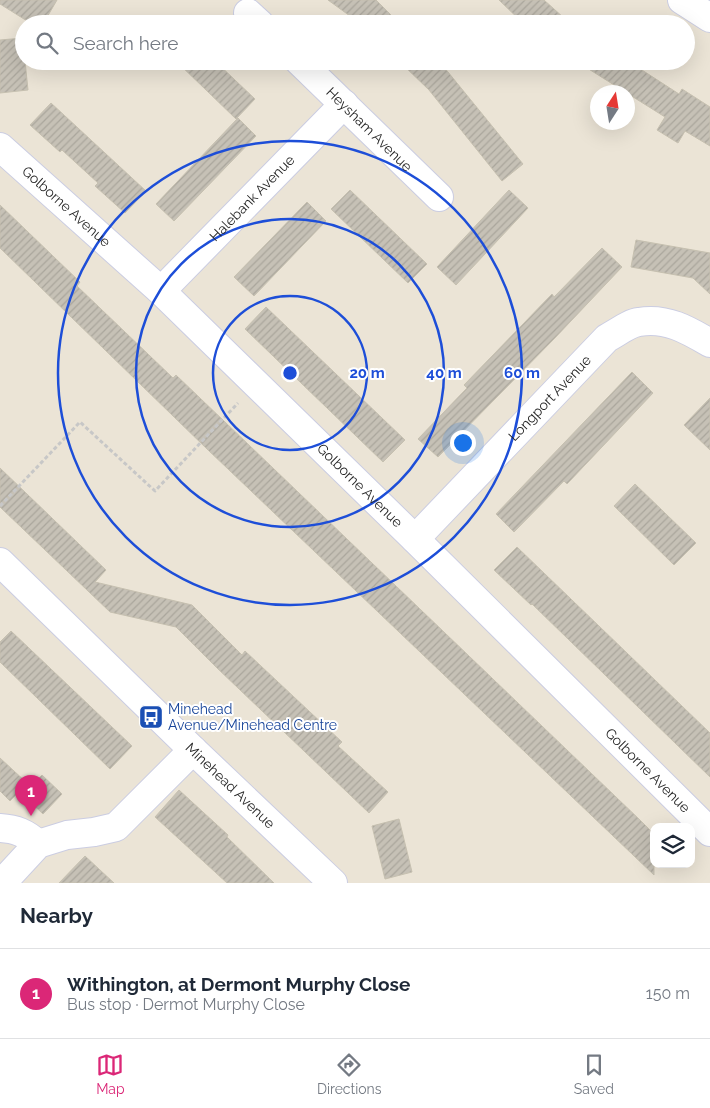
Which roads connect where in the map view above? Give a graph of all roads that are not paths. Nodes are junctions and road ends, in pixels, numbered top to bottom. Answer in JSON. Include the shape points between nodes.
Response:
{"nodes":[{"id":1,"x":682,"y":0,"type":"edge"},
{"id":2,"x":710,"y":18,"type":"edge"},
{"id":3,"x":308,"y":70,"type":"edge"},
{"id":4,"x":344,"y":104,"type":"junction"},
{"id":5,"x":0,"y":147,"type":"edge"},
{"id":6,"x":439,"y":197,"type":"dead end"},
{"id":7,"x":161,"y":291,"type":"junction"},
{"id":8,"x":710,"y":343,"type":"edge"},
{"id":9,"x":415,"y":539,"type":"junction"},
{"id":10,"x":0,"y":562,"type":"edge"},
{"id":11,"x":193,"y":750,"type":"junction"},
{"id":12,"x":0,"y":828,"type":"edge"},
{"id":13,"x":710,"y":832,"type":"edge"},
{"id":14,"x":38,"y":844,"type":"junction"},
{"id":15,"x":6,"y":875,"type":"edge"},
{"id":16,"x":333,"y":883,"type":"edge"}],
"edges":[{"from":1,"to":2,"type":"street"},
{"from":3,"to":4,"type":"street","name":"Heysham Avenue"},
{"from":4,"to":6,"type":"street","name":"Heysham Avenue"},
{"from":4,"to":7,"type":"street","name":"Halebank Avenue"},
{"from":5,"to":7,"type":"street","name":"Golborne Avenue"},
{"from":7,"to":9,"type":"street","name":"Golborne Avenue"},
{"from":8,"to":9,"type":"street","name":"Longport Avenue","via":[[684,328],[665,322],[638,322],[607,338]]},
{"from":9,"to":13,"type":"street","name":"Golborne Avenue"},
{"from":10,"to":11,"type":"street","name":"Minehead Avenue"},
{"from":11,"to":14,"type":"street","via":[[116,827],[67,835]]},
{"from":11,"to":16,"type":"street","name":"Minehead Avenue"},
{"from":12,"to":14,"type":"street","via":[[16,829]]},
{"from":14,"to":15,"type":"street"}]}
